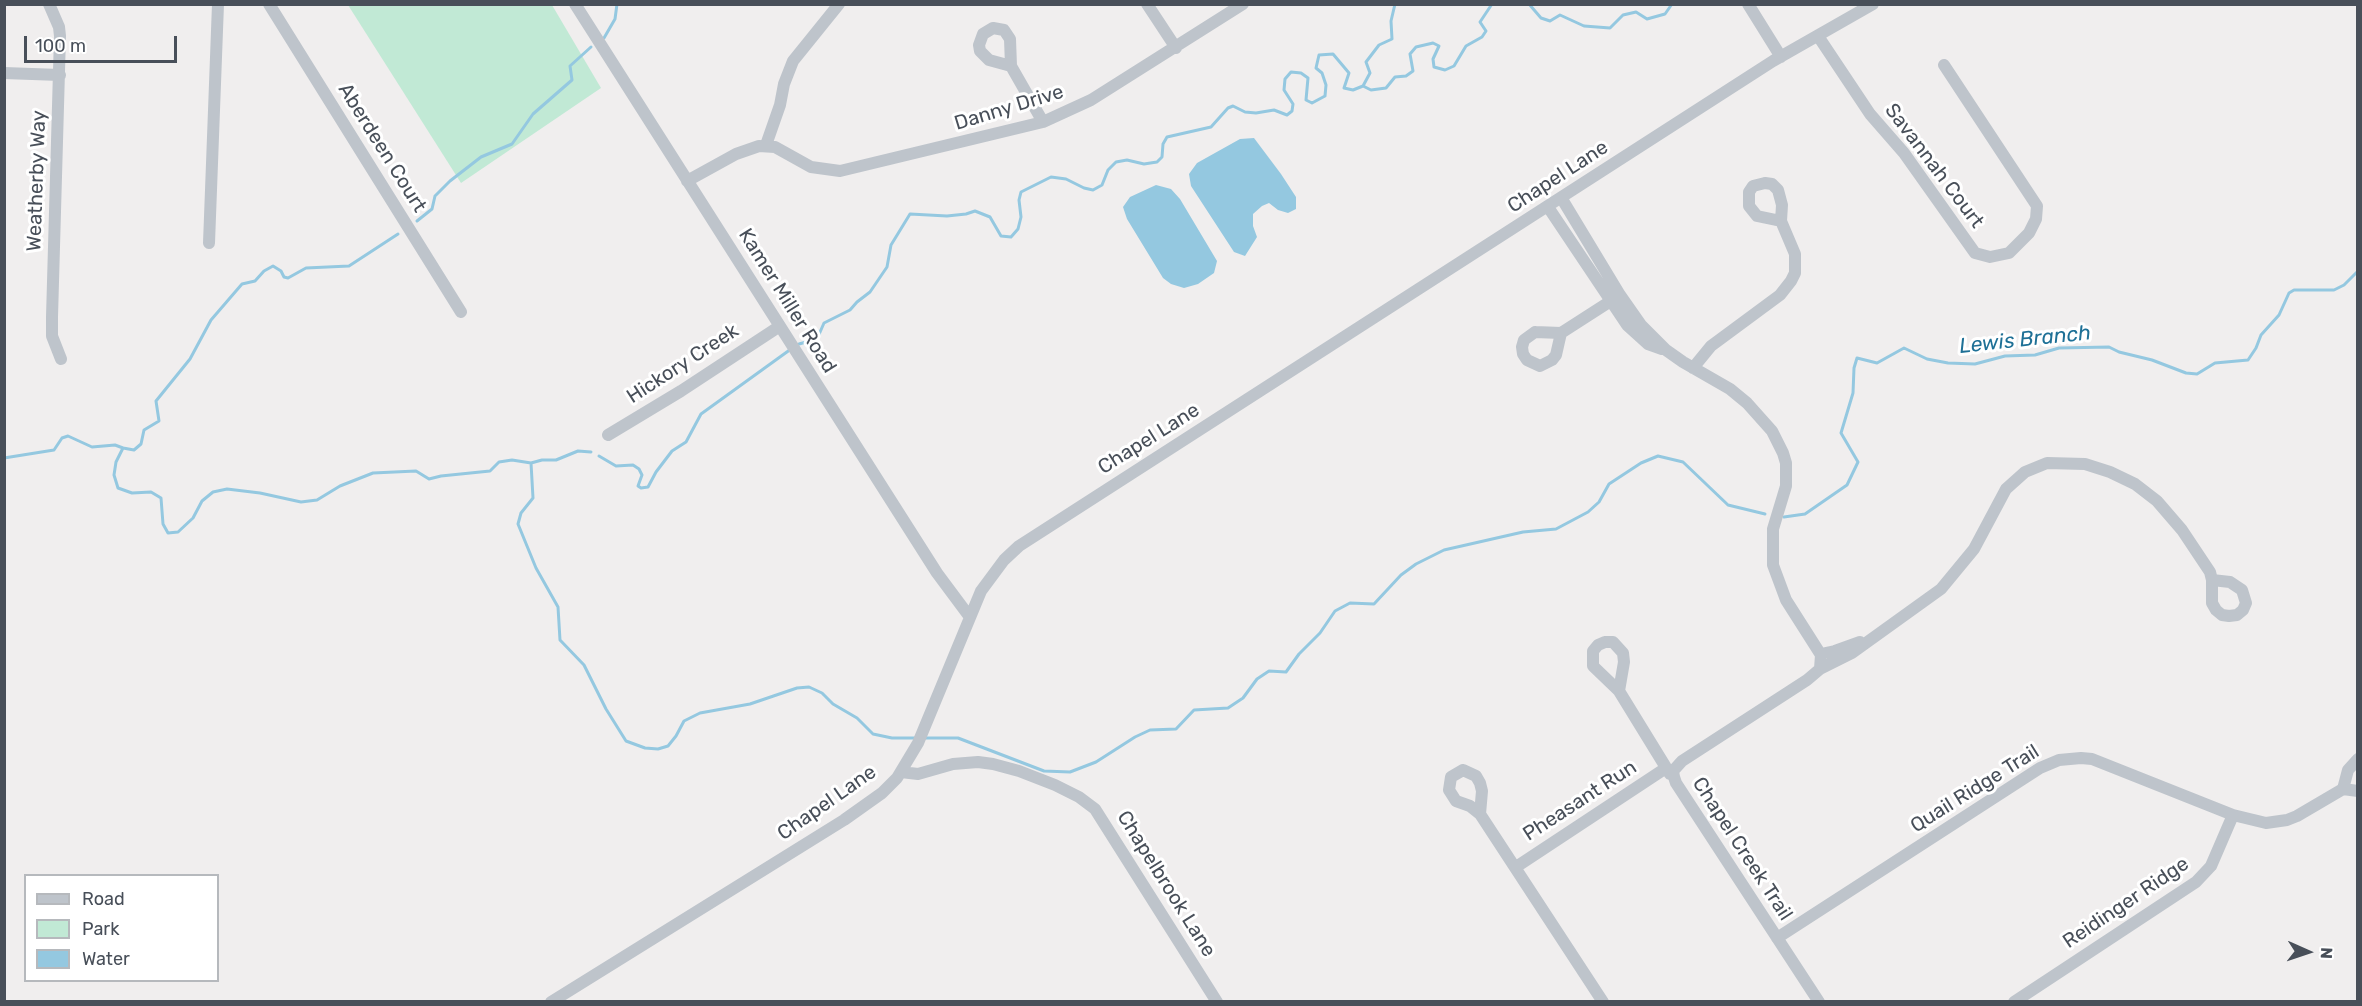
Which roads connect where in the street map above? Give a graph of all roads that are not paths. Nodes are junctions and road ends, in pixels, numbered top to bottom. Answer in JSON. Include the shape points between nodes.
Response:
{"nodes":[{"id":1,"x":49,"y":4,"type":"edge"},
{"id":2,"x":218,"y":4,"type":"edge"},
{"id":3,"x":269,"y":4,"type":"edge"},
{"id":4,"x":575,"y":4,"type":"edge"},
{"id":5,"x":839,"y":4,"type":"edge"},
{"id":6,"x":1147,"y":4,"type":"edge"},
{"id":7,"x":1243,"y":4,"type":"edge"},
{"id":8,"x":1748,"y":4,"type":"edge"},
{"id":9,"x":1873,"y":4,"type":"edge"},
{"id":10,"x":1818,"y":36,"type":"junction"},
{"id":11,"x":1176,"y":48,"type":"junction"},
{"id":12,"x":1781,"y":57,"type":"junction"},
{"id":13,"x":1944,"y":65,"type":"dead end"},
{"id":14,"x":1011,"y":66,"type":"dead end"},
{"id":15,"x":4,"y":73,"type":"edge"},
{"id":16,"x":60,"y":75,"type":"junction"},
{"id":17,"x":1043,"y":122,"type":"junction"},
{"id":18,"x":766,"y":145,"type":"junction"},
{"id":19,"x":687,"y":181,"type":"junction"},
{"id":20,"x":1562,"y":199,"type":"junction"},
{"id":21,"x":1548,"y":207,"type":"junction"},
{"id":22,"x":1780,"y":221,"type":"dead end"},
{"id":23,"x":209,"y":243,"type":"dead end"},
{"id":24,"x":1615,"y":298,"type":"junction"},
{"id":25,"x":461,"y":312,"type":"dead end"},
{"id":26,"x":780,"y":326,"type":"junction"},
{"id":27,"x":1561,"y":333,"type":"dead end"},
{"id":28,"x":61,"y":359,"type":"dead end"},
{"id":29,"x":1693,"y":368,"type":"junction"},
{"id":30,"x":608,"y":435,"type":"dead end"},
{"id":31,"x":2212,"y":580,"type":"dead end"},
{"id":32,"x":969,"y":616,"type":"junction"},
{"id":33,"x":1875,"y":636,"type":"junction"},
{"id":34,"x":1821,"y":654,"type":"junction"},
{"id":35,"x":1820,"y":669,"type":"junction"},
{"id":36,"x":1618,"y":691,"type":"dead end"},
{"id":37,"x":2358,"y":759,"type":"edge"},
{"id":38,"x":1666,"y":768,"type":"junction"},
{"id":39,"x":901,"y":772,"type":"junction"},
{"id":40,"x":1676,"y":783,"type":"junction"},
{"id":41,"x":2343,"y":789,"type":"junction"},
{"id":42,"x":2358,"y":790,"type":"edge"},
{"id":43,"x":1480,"y":814,"type":"dead end"},
{"id":44,"x":2233,"y":815,"type":"junction"},
{"id":45,"x":1516,"y":867,"type":"junction"},
{"id":46,"x":1777,"y":938,"type":"junction"},
{"id":47,"x":550,"y":1002,"type":"edge"},
{"id":48,"x":1217,"y":1002,"type":"edge"},
{"id":49,"x":1603,"y":1002,"type":"edge"},
{"id":50,"x":1819,"y":1002,"type":"edge"},
{"id":51,"x":2014,"y":1002,"type":"edge"}],
"edges":[{"from":1,"to":16,"type":"street","name":"Weatherby Way","via":[[59,27]]},
{"from":2,"to":23,"type":"street"},
{"from":3,"to":25,"type":"street","name":"Aberdeen Court"},
{"from":4,"to":19,"type":"street","name":"Kamer Miller Road"},
{"from":5,"to":18,"type":"street","via":[[793,61]]},
{"from":6,"to":11,"type":"street"},
{"from":7,"to":11,"type":"street","name":"Danny Drive"},
{"from":8,"to":12,"type":"street"},
{"from":9,"to":10,"type":"street","name":"Chapel Lane"},
{"from":10,"to":12,"type":"street","name":"Chapel Lane"},
{"from":10,"to":13,"type":"street","name":"Savannah Court","via":[[1870,114],[1904,153],[1975,253],[1990,257],[2009,253],[2029,233],[2037,206]]},
{"from":11,"to":17,"type":"street","name":"Danny Drive","via":[[1091,100]]},
{"from":12,"to":20,"type":"street","name":"Chapel Lane"},
{"from":14,"to":17,"type":"street"},
{"from":15,"to":16,"type":"street"},
{"from":16,"to":28,"type":"street","name":"Weatherby Way","via":[[52,336]]},
{"from":17,"to":18,"type":"street","name":"Danny Drive","via":[[840,171],[812,167]]},
{"from":18,"to":19,"type":"street","via":[[736,154]]},
{"from":19,"to":26,"type":"street","name":"Kamer Miller Road"},
{"from":20,"to":21,"type":"street","name":"Chapel Lane"},
{"from":20,"to":24,"type":"street"},
{"from":21,"to":24,"type":"street"},
{"from":21,"to":32,"type":"street","name":"Chapel Lane","via":[[1018,546],[991,575]]},
{"from":22,"to":29,"type":"street","via":[[1795,254],[1791,281],[1780,295],[1711,346]]},
{"from":24,"to":27,"type":"street"},
{"from":24,"to":29,"type":"street","via":[[1666,350]]},
{"from":26,"to":30,"type":"street","name":"Hickory Creek"},
{"from":26,"to":32,"type":"street","name":"Kamer Miller Road","via":[[937,573]]},
{"from":29,"to":34,"type":"street","via":[[1730,389],[1778,441],[1787,475],[1773,529],[1773,565],[1786,600]]},
{"from":31,"to":33,"type":"street","via":[[2182,530],[2157,501],[2135,484],[2085,464],[2047,463],[2025,472],[2006,489],[1974,549],[1950,580]]},
{"from":32,"to":39,"type":"street","name":"Chapel Lane","via":[[920,737]]},
{"from":33,"to":34,"type":"street"},
{"from":33,"to":35,"type":"street","via":[[1845,658]]},
{"from":34,"to":35,"type":"street"},
{"from":35,"to":40,"type":"street","name":"Chapel Creek Trail","via":[[1682,761],[1673,771]]},
{"from":36,"to":38,"type":"street"},
{"from":37,"to":41,"type":"street","via":[[2348,770]]},
{"from":38,"to":40,"type":"street"},
{"from":38,"to":45,"type":"street","name":"Pheasant Run"},
{"from":39,"to":47,"type":"street","name":"Chapel Lane","via":[[882,793],[857,811]]},
{"from":39,"to":48,"type":"street","name":"Chapelbrook Lane","via":[[918,774],[953,765],[993,764],[1055,785],[1095,808]]},
{"from":40,"to":46,"type":"street","name":"Chapel Creek Trail"},
{"from":41,"to":42,"type":"street"},
{"from":41,"to":44,"type":"street","name":"Quail Ridge Trail","via":[[2286,820],[2266,823]]},
{"from":43,"to":45,"type":"street"},
{"from":44,"to":46,"type":"street","name":"Quail Ridge Trail","via":[[2092,759],[2059,760],[2040,768]]},
{"from":44,"to":51,"type":"street","name":"Reidinger Ridge","via":[[2211,866],[2196,882]]},
{"from":45,"to":49,"type":"street"},
{"from":46,"to":50,"type":"street","name":"Chapel Creek Trail"}]}
